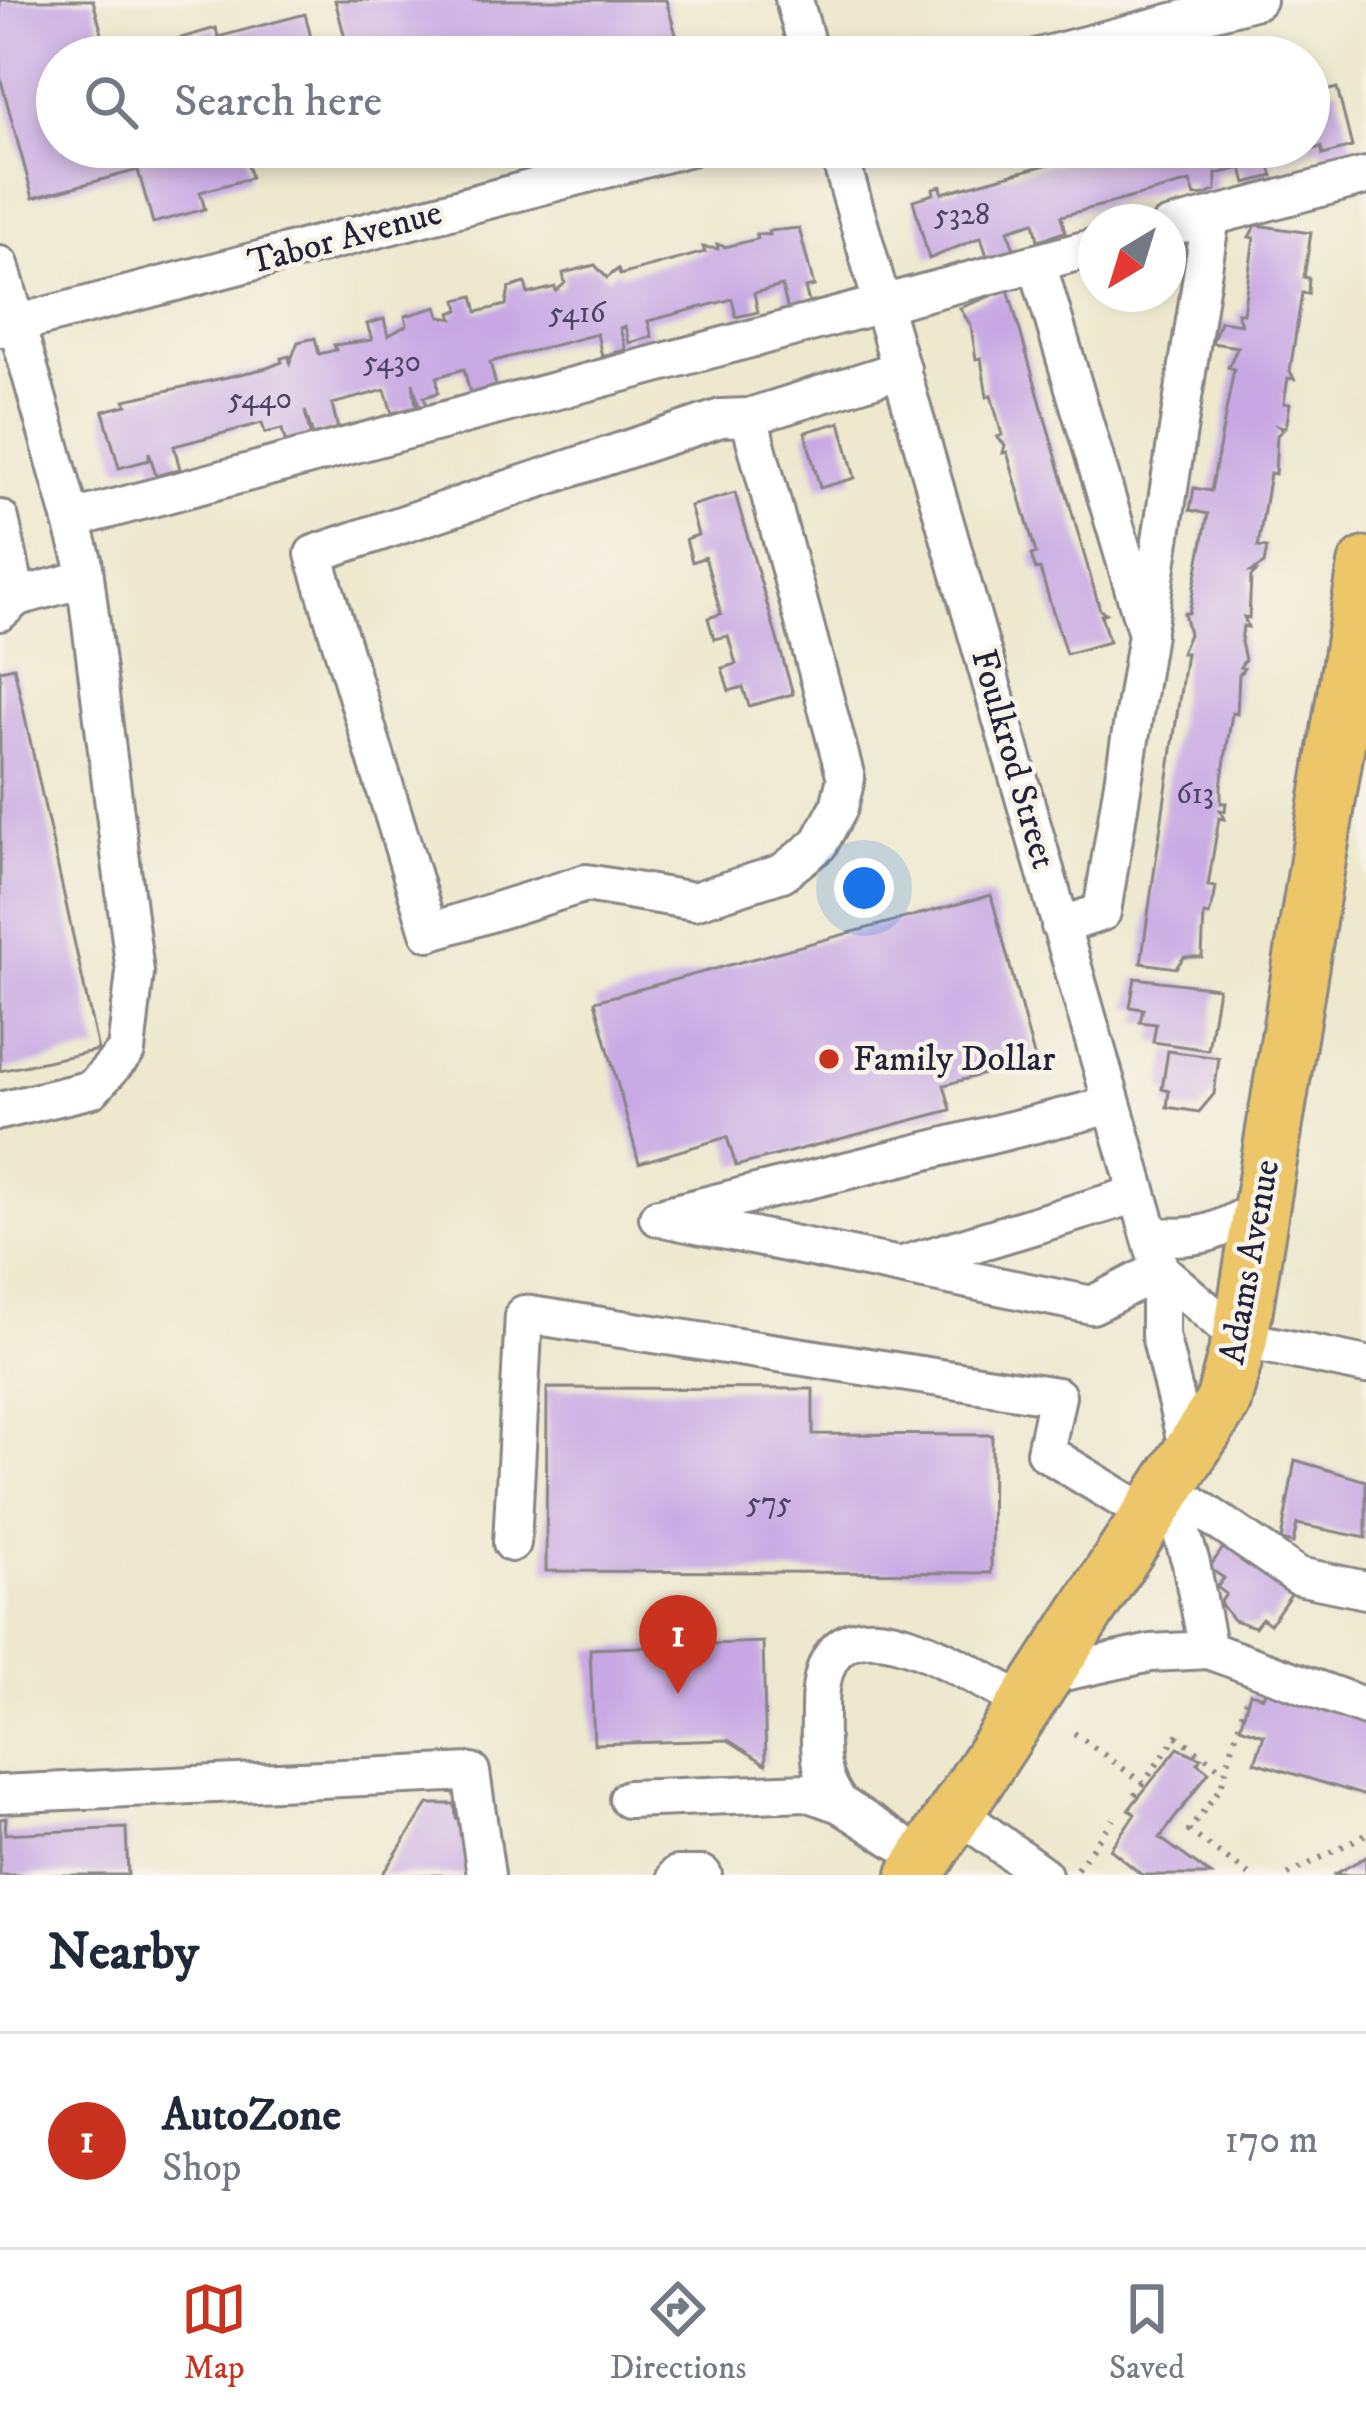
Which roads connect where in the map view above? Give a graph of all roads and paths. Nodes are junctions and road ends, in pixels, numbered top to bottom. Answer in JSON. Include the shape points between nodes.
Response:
{"nodes":[{"id":1,"x":794,"y":0,"type":"edge"},
{"id":2,"x":1257,"y":0,"type":"edge"},
{"id":3,"x":804,"y":36,"type":"edge"},
{"id":4,"x":1119,"y":36,"type":"edge"},
{"id":5,"x":610,"y":168,"type":"edge"},
{"id":6,"x":843,"y":168,"type":"edge"},
{"id":7,"x":1366,"y":176,"type":"edge"},
{"id":8,"x":1211,"y":217,"type":"junction"},
{"id":9,"x":1186,"y":223,"type":"edge"},
{"id":10,"x":1078,"y":252,"type":"edge"},
{"id":11,"x":1037,"y":263,"type":"junction"},
{"id":12,"x":0,"y":265,"type":"edge"},
{"id":13,"x":884,"y":304,"type":"junction"},
{"id":14,"x":8,"y":326,"type":"edge"},
{"id":15,"x":902,"y":369,"type":"junction"},
{"id":16,"x":748,"y":417,"type":"junction"},
{"id":17,"x":0,"y":519,"type":"edge"},
{"id":18,"x":73,"y":519,"type":"junction"},
{"id":19,"x":1366,"y":565,"type":"edge"},
{"id":20,"x":83,"y":569,"type":"junction"},
{"id":21,"x":7,"y":585,"type":"edge"},
{"id":22,"x":1147,"y":634,"type":"junction"},
{"id":23,"x":1060,"y":926,"type":"junction"},
{"id":24,"x":1112,"y":1105,"type":"junction"},
{"id":25,"x":0,"y":1111,"type":"edge"},
{"id":26,"x":1138,"y":1194,"type":"junction"},
{"id":27,"x":1261,"y":1208,"type":"junction"},
{"id":28,"x":1155,"y":1252,"type":"junction"},
{"id":29,"x":900,"y":1266,"type":"junction"},
{"id":30,"x":1240,"y":1339,"type":"junction"},
{"id":31,"x":1366,"y":1365,"type":"edge"},
{"id":32,"x":1168,"y":1485,"type":"junction"},
{"id":33,"x":512,"y":1543,"type":"dead end"},
{"id":34,"x":1366,"y":1590,"type":"edge"},
{"id":35,"x":1208,"y":1650,"type":"junction"},
{"id":36,"x":1250,"y":1685,"type":"dead end"},
{"id":37,"x":1032,"y":1689,"type":"junction"},
{"id":38,"x":1366,"y":1707,"type":"edge"},
{"id":39,"x":1074,"y":1733,"type":"dead end"},
{"id":40,"x":1226,"y":1772,"type":"junction"},
{"id":41,"x":1143,"y":1783,"type":"junction"},
{"id":42,"x":0,"y":1794,"type":"edge"},
{"id":43,"x":1135,"y":1795,"type":"dead end"},
{"id":44,"x":628,"y":1799,"type":"dead end"},
{"id":45,"x":840,"y":1804,"type":"junction"},
{"id":46,"x":955,"y":1811,"type":"junction"},
{"id":47,"x":1113,"y":1819,"type":"dead end"},
{"id":48,"x":1366,"y":1834,"type":"edge"},
{"id":49,"x":920,"y":1867,"type":"edge"},
{"id":50,"x":1060,"y":1872,"type":"edge"},
{"id":51,"x":486,"y":1875,"type":"edge"},
{"id":52,"x":677,"y":1875,"type":"edge"},
{"id":53,"x":703,"y":1875,"type":"edge"},
{"id":54,"x":1249,"y":1875,"type":"edge"},
{"id":55,"x":1288,"y":1875,"type":"edge"}],
"edges":[{"from":1,"to":3,"type":"street"},
{"from":2,"to":4,"type":"street"},
{"from":5,"to":14,"type":"street","name":"Tabor Avenue"},
{"from":6,"to":13,"type":"street","name":"Foulkrod Street"},
{"from":7,"to":8,"type":"street"},
{"from":8,"to":9,"type":"street"},
{"from":8,"to":22,"type":"street"},
{"from":10,"to":11,"type":"street"},
{"from":11,"to":13,"type":"street"},
{"from":11,"to":22,"type":"street"},
{"from":12,"to":14,"type":"street"},
{"from":13,"to":15,"type":"street","name":"Foulkrod Street"},
{"from":13,"to":18,"type":"street"},
{"from":14,"to":18,"type":"street"},
{"from":15,"to":16,"type":"street"},
{"from":15,"to":23,"type":"street","name":"Foulkrod Street"},
{"from":16,"to":16,"type":"street","via":[[846,778],[820,844],[782,873],[694,901],[586,883],[429,932],[314,554],[722,418]]},
{"from":17,"to":21,"type":"street"},
{"from":18,"to":20,"type":"street"},
{"from":19,"to":27,"type":"highway","name":"Adams Avenue"},
{"from":20,"to":21,"type":"street"},
{"from":20,"to":25,"type":"street","via":[[136,972],[126,1052],[92,1089]]},
{"from":22,"to":23,"type":"street","via":[[1102,911]]},
{"from":23,"to":24,"type":"street","name":"Foulkrod Street"},
{"from":24,"to":26,"type":"street","name":"Foulkrod Street"},
{"from":24,"to":29,"type":"street","via":[[658,1217]]},
{"from":26,"to":28,"type":"street","name":"Foulkrod Street"},
{"from":26,"to":29,"type":"street"},
{"from":27,"to":28,"type":"street"},
{"from":27,"to":30,"type":"highway","name":"Adams Avenue"},
{"from":28,"to":29,"type":"street","via":[[1092,1305]]},
{"from":28,"to":30,"type":"street"},
{"from":28,"to":32,"type":"street","name":"Foulkrod Street"},
{"from":30,"to":31,"type":"street"},
{"from":30,"to":32,"type":"highway","name":"Adams Avenue","via":[[1223,1402]]},
{"from":32,"to":33,"type":"street","via":[[1045,1452],[1057,1396],[524,1314]]},
{"from":32,"to":34,"type":"street","via":[[1298,1576]]},
{"from":32,"to":35,"type":"street","name":"Foulkrod Street"},
{"from":32,"to":37,"type":"highway","name":"Adams Avenue"},
{"from":35,"to":37,"type":"street","via":[[1151,1653]]},
{"from":35,"to":38,"type":"street"},
{"from":36,"to":40,"type":"path"},
{"from":37,"to":45,"type":"street","via":[[884,1637],[860,1635],[841,1645],[820,1676],[820,1772]]},
{"from":37,"to":46,"type":"highway","name":"Adams Avenue"},
{"from":39,"to":41,"type":"path"},
{"from":40,"to":41,"type":"path","via":[[1178,1736]]},
{"from":40,"to":54,"type":"path","via":[[1189,1831]]},
{"from":41,"to":43,"type":"path"},
{"from":42,"to":51,"type":"street","via":[[471,1772]]},
{"from":44,"to":45,"type":"street","via":[[807,1792]]},
{"from":45,"to":49,"type":"street"},
{"from":46,"to":49,"type":"highway","name":"Adams Avenue"},
{"from":46,"to":50,"type":"street"},
{"from":47,"to":50,"type":"path"},
{"from":48,"to":55,"type":"path"},
{"from":52,"to":53,"type":"street"}]}
